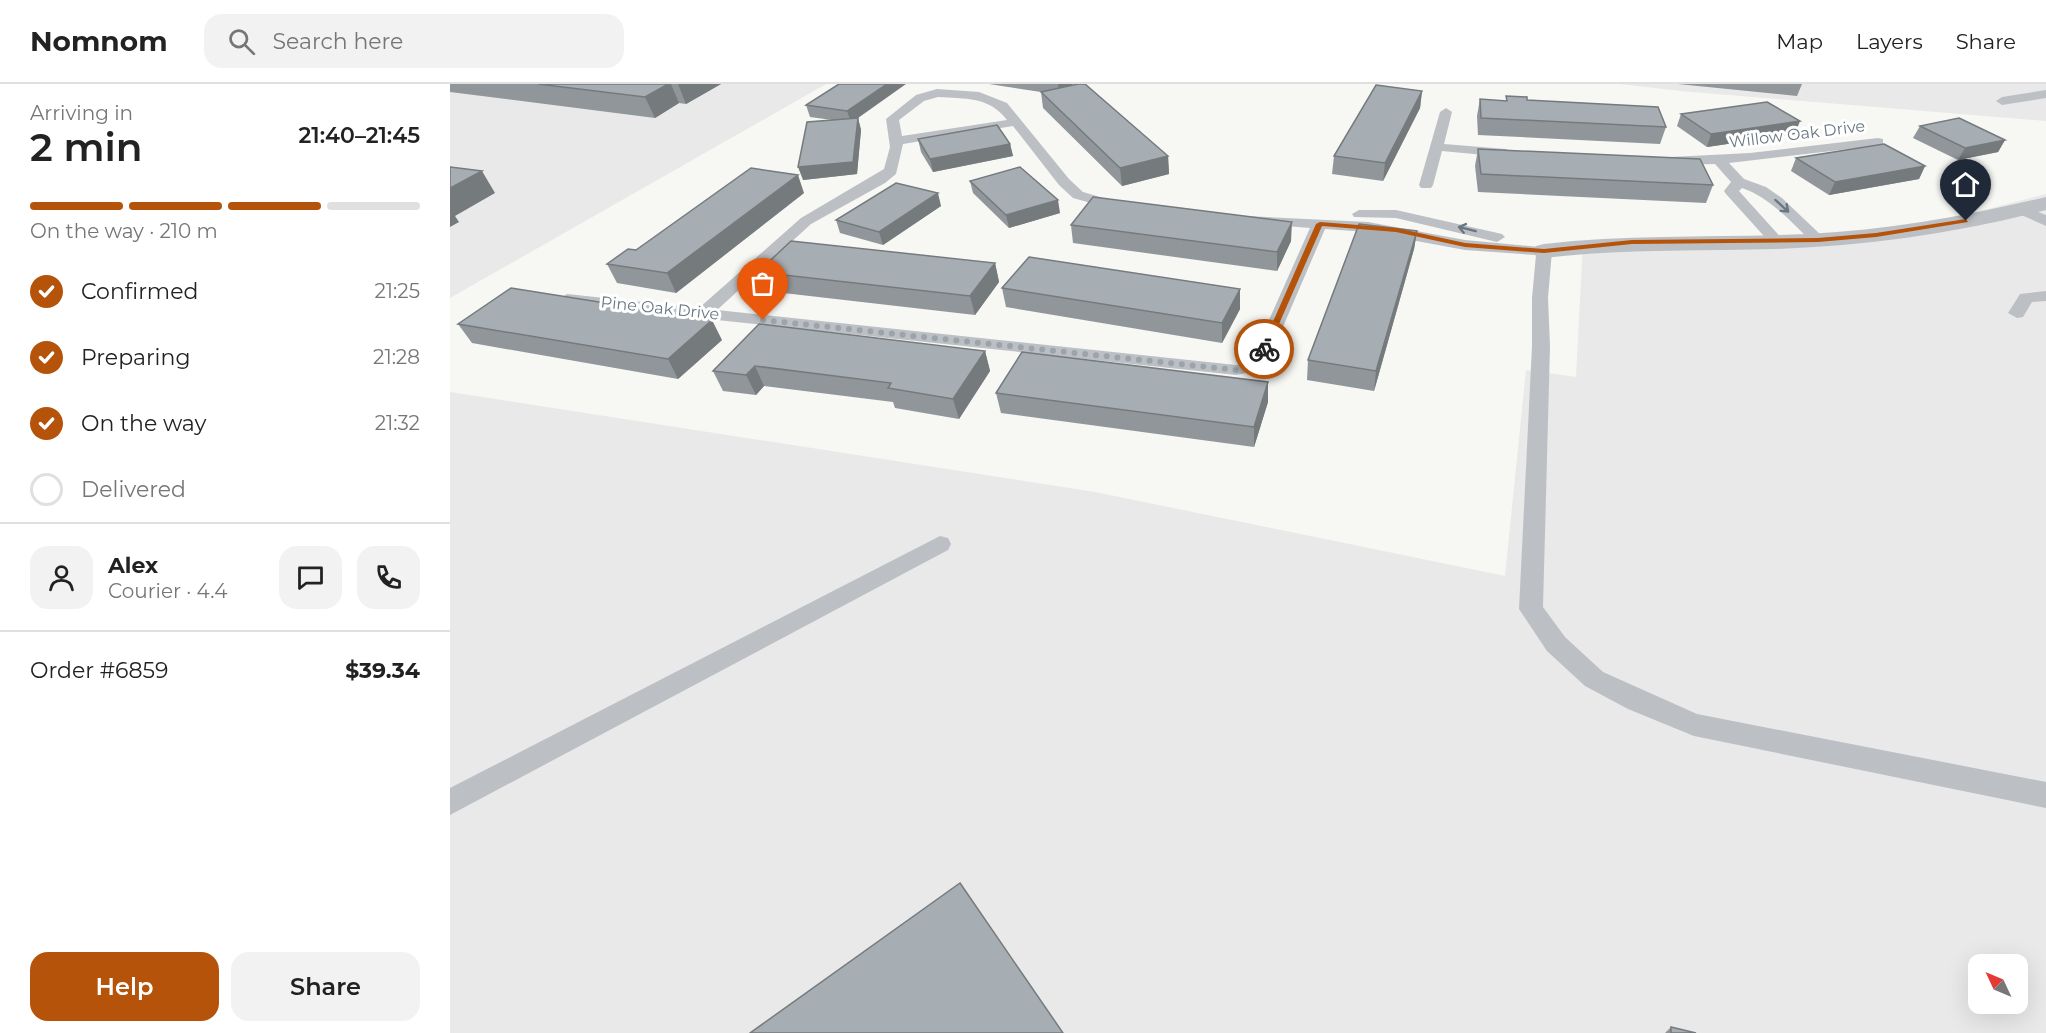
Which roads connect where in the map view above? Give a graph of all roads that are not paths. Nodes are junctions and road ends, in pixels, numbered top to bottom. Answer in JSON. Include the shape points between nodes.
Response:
{"nodes":[{"id":1,"x":2046,"y":94,"type":"edge"},
{"id":2,"x":2002,"y":101,"type":"dead end"},
{"id":3,"x":1446,"y":112,"type":"dead end"},
{"id":4,"x":1016,"y":122,"type":"junction"},
{"id":5,"x":894,"y":141,"type":"junction"},
{"id":6,"x":1878,"y":142,"type":"edge"},
{"id":7,"x":1437,"y":147,"type":"junction"},
{"id":8,"x":1519,"y":154,"type":"edge"},
{"id":9,"x":1655,"y":160,"type":"edge"},
{"id":10,"x":1720,"y":162,"type":"junction"},
{"id":11,"x":1739,"y":182,"type":"junction"},
{"id":12,"x":1426,"y":185,"type":"dead end"},
{"id":13,"x":2046,"y":203,"type":"edge"},
{"id":14,"x":1140,"y":209,"type":"edge"},
{"id":15,"x":2022,"y":210,"type":"junction"},
{"id":16,"x":1232,"y":217,"type":"edge"},
{"id":17,"x":2046,"y":220,"type":"edge"},
{"id":18,"x":1320,"y":224,"type":"junction"},
{"id":19,"x":1818,"y":240,"type":"junction"},
{"id":20,"x":1777,"y":242,"type":"junction"},
{"id":21,"x":1544,"y":251,"type":"junction"},
{"id":22,"x":2046,"y":296,"type":"edge"},
{"id":23,"x":553,"y":298,"type":"edge"},
{"id":24,"x":705,"y":312,"type":"junction"},
{"id":25,"x":2017,"y":313,"type":"dead end"},
{"id":26,"x":940,"y":544,"type":"dead end"},
{"id":27,"x":2046,"y":795,"type":"edge"},
{"id":28,"x":450,"y":802,"type":"edge"}],
"edges":[{"from":1,"to":2,"type":"lane"},
{"from":3,"to":7,"type":"lane"},
{"from":4,"to":5,"type":"lane"},
{"from":4,"to":5,"type":"lane","via":[[993,100],[937,93],[920,98],[892,119]]},
{"from":4,"to":14,"type":"lane","via":[[1078,195],[1116,207]]},
{"from":5,"to":24,"type":"lane","via":[[897,147],[891,171],[806,221]]},
{"from":6,"to":10,"type":"lane","name":"Willow Oak Drive"},
{"from":7,"to":8,"type":"lane"},
{"from":7,"to":12,"type":"lane"},
{"from":9,"to":10,"type":"lane","name":"Willow Oak Drive"},
{"from":10,"to":11,"type":"lane","name":"Willow Oak Drive"},
{"from":11,"to":19,"type":"lane","name":"Willow Oak Drive","one_way":true,"via":[[1777,201]]},
{"from":11,"to":20,"type":"lane","via":[[1731,191]]},
{"from":13,"to":15,"type":"street"},
{"from":15,"to":17,"type":"lane"},
{"from":15,"to":19,"type":"street","via":[[1947,225]]},
{"from":16,"to":18,"type":"lane"},
{"from":18,"to":21,"type":"lane","via":[[1396,230],[1465,245]]},
{"from":18,"to":24,"type":"lane","name":"Pine Oak Drive","via":[[1264,350],[1251,367],[1236,370]]},
{"from":19,"to":20,"type":"street"},
{"from":20,"to":21,"type":"street","via":[[1632,242]]},
{"from":21,"to":27,"type":"lane","via":[[1531,609],[1556,645],[1594,678],[1694,725]]},
{"from":22,"to":25,"type":"lane","via":[[2026,298]]},
{"from":23,"to":24,"type":"lane","name":"Pine Oak Drive"},
{"from":26,"to":28,"type":"lane"}]}
